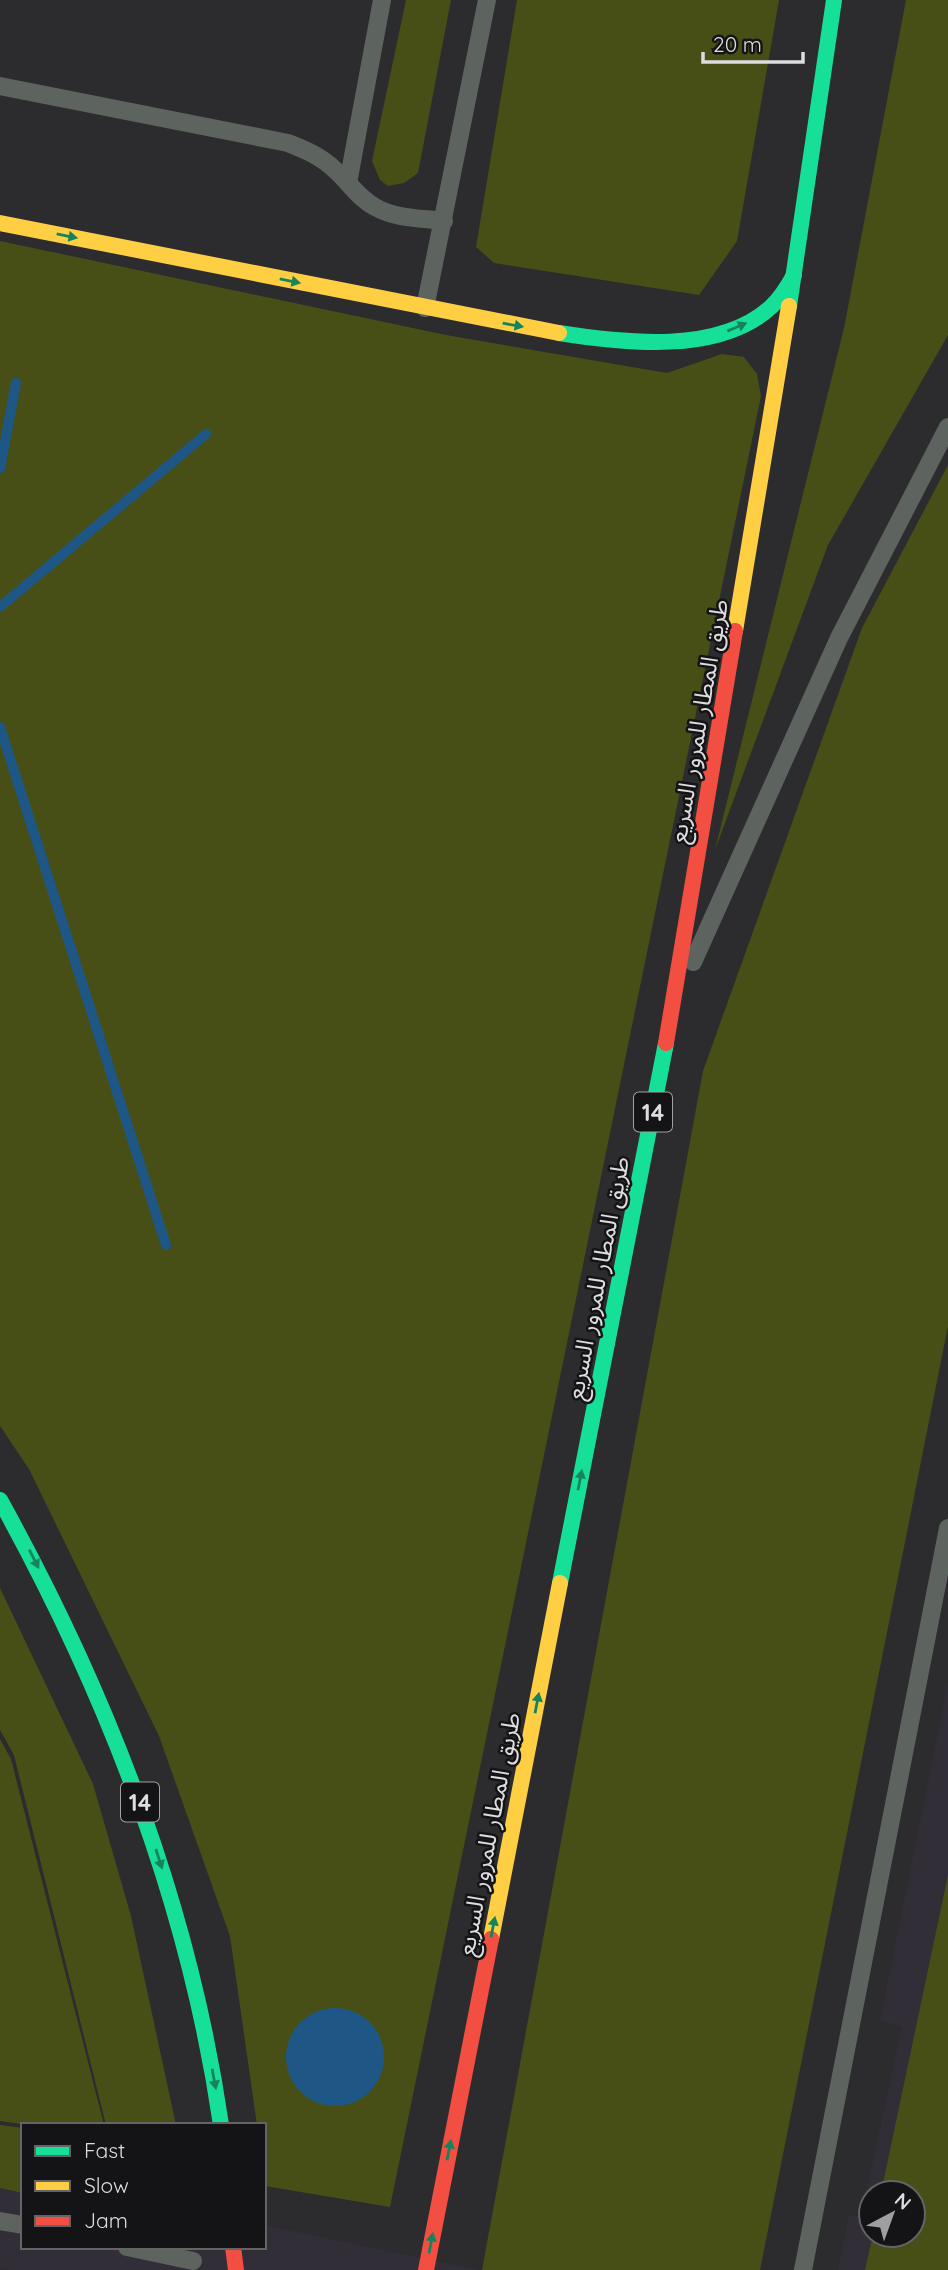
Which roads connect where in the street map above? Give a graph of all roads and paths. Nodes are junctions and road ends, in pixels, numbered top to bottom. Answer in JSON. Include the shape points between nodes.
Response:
{"nodes":[{"id":1,"x":382,"y":0,"type":"edge"},
{"id":2,"x":486,"y":0,"type":"edge"},
{"id":3,"x":834,"y":0,"type":"edge"},
{"id":4,"x":0,"y":86,"type":"edge"},
{"id":5,"x":348,"y":183,"type":"junction"},
{"id":6,"x":444,"y":221,"type":"junction"},
{"id":7,"x":0,"y":223,"type":"edge"},
{"id":8,"x":794,"y":275,"type":"junction"},
{"id":9,"x":425,"y":308,"type":"junction"},
{"id":10,"x":948,"y":427,"type":"edge"},
{"id":11,"x":673,"y":1006,"type":"junction"},
{"id":12,"x":0,"y":1500,"type":"edge"},
{"id":13,"x":948,"y":1528,"type":"edge"},
{"id":14,"x":220,"y":2123,"type":"edge"},
{"id":15,"x":0,"y":2221,"type":"edge"},
{"id":16,"x":21,"y":2225,"type":"edge"},
{"id":17,"x":136,"y":2249,"type":"edge"},
{"id":18,"x":233,"y":2249,"type":"edge"},
{"id":19,"x":193,"y":2261,"type":"dead end"},
{"id":20,"x":236,"y":2270,"type":"edge"},
{"id":21,"x":426,"y":2270,"type":"edge"},
{"id":22,"x":803,"y":2270,"type":"edge"}],
"edges":[{"from":1,"to":5,"type":"lane"},
{"from":2,"to":6,"type":"lane"},
{"from":3,"to":8,"type":"main road","name":"طريق المطار للمرور السريع","number":"14"},
{"from":4,"to":5,"type":"lane","via":[[288,143],[321,158]]},
{"from":5,"to":6,"type":"lane","via":[[366,202],[390,214]]},
{"from":6,"to":9,"type":"lane"},
{"from":7,"to":9,"type":"main road","one_way":true},
{"from":9,"to":8,"type":"main road","one_way":true,"via":[[538,330],[675,343],[752,321],[770,308]]},
{"from":8,"to":11,"type":"main road","name":"طريق المطار للمرور السريع","number":"14"},
{"from":10,"to":11,"type":"lane","via":[[839,638]]},
{"from":21,"to":11,"type":"main road","name":"طريق المطار للمرور السريع","number":"14","one_way":true},
{"from":12,"to":14,"type":"main road","number":"14","one_way":true,"via":[[74,1638],[145,1817],[199,2002]]},
{"from":13,"to":22,"type":"lane"},
{"from":15,"to":16,"type":"lane"},
{"from":17,"to":19,"type":"lane"},
{"from":18,"to":20,"type":"main road","bridge":true}]}
